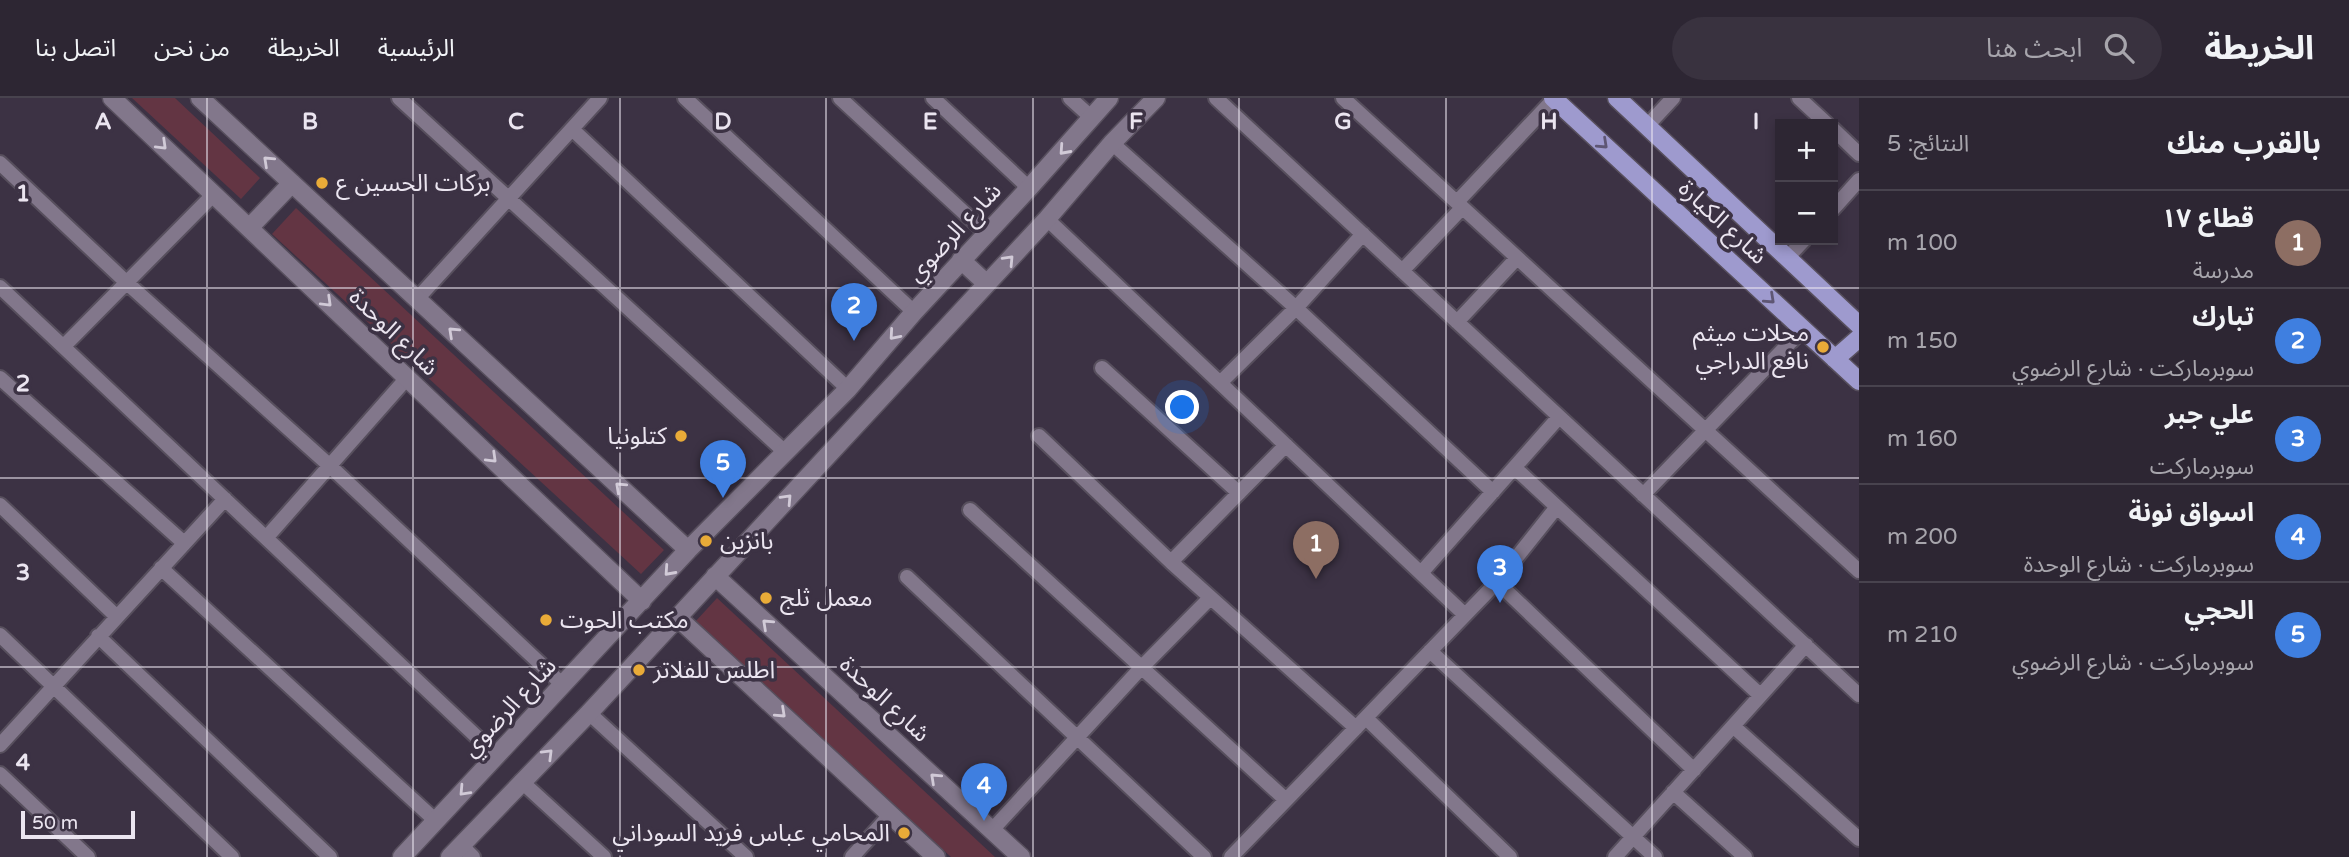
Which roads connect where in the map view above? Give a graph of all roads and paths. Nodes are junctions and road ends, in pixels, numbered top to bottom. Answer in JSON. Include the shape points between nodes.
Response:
{"nodes":[{"id":1,"x":112,"y":98,"type":"edge"},
{"id":2,"x":399,"y":98,"type":"edge"},
{"id":3,"x":600,"y":98,"type":"edge"},
{"id":4,"x":685,"y":98,"type":"edge"},
{"id":5,"x":840,"y":98,"type":"edge"},
{"id":6,"x":933,"y":98,"type":"edge"},
{"id":7,"x":1070,"y":98,"type":"edge"},
{"id":8,"x":1109,"y":98,"type":"edge"},
{"id":9,"x":1156,"y":98,"type":"edge"},
{"id":10,"x":1216,"y":98,"type":"edge"},
{"id":11,"x":1343,"y":98,"type":"edge"},
{"id":12,"x":1553,"y":98,"type":"edge"},
{"id":13,"x":1617,"y":98,"type":"edge"},
{"id":14,"x":1673,"y":98,"type":"edge"},
{"id":15,"x":1799,"y":98,"type":"edge"},
{"id":16,"x":203,"y":99,"type":"edge"},
{"id":17,"x":1092,"y":118,"type":"junction"},
{"id":18,"x":1822,"y":119,"type":"edge"},
{"id":19,"x":1647,"y":126,"type":"junction"},
{"id":20,"x":572,"y":129,"type":"junction"},
{"id":21,"x":1838,"y":134,"type":"edge"},
{"id":22,"x":1112,"y":143,"type":"junction"},
{"id":23,"x":1859,"y":154,"type":"edge"},
{"id":24,"x":0,"y":163,"type":"edge"},
{"id":25,"x":1859,"y":180,"type":"edge"},
{"id":26,"x":292,"y":183,"type":"junction"},
{"id":27,"x":1029,"y":188,"type":"junction"},
{"id":28,"x":214,"y":194,"type":"junction"},
{"id":29,"x":509,"y":198,"type":"junction"},
{"id":30,"x":1838,"y":203,"type":"edge"},
{"id":31,"x":1460,"y":205,"type":"junction"},
{"id":32,"x":1047,"y":219,"type":"junction"},
{"id":33,"x":249,"y":228,"type":"junction"},
{"id":34,"x":986,"y":233,"type":"junction"},
{"id":35,"x":1363,"y":234,"type":"junction"},
{"id":36,"x":1799,"y":245,"type":"edge"},
{"id":37,"x":1517,"y":258,"type":"junction"},
{"id":38,"x":1787,"y":258,"type":"junction"},
{"id":39,"x":961,"y":260,"type":"junction"},
{"id":40,"x":1402,"y":271,"type":"junction"},
{"id":41,"x":126,"y":282,"type":"junction"},
{"id":42,"x":987,"y":284,"type":"junction"},
{"id":43,"x":0,"y":286,"type":"edge"},
{"id":44,"x":417,"y":299,"type":"junction"},
{"id":45,"x":1296,"y":308,"type":"junction"},
{"id":46,"x":914,"y":312,"type":"junction"},
{"id":47,"x":1457,"y":321,"type":"junction"},
{"id":48,"x":1859,"y":325,"type":"edge"},
{"id":49,"x":1803,"y":329,"type":"junction"},
{"id":50,"x":1859,"y":338,"type":"edge"},
{"id":51,"x":64,"y":346,"type":"junction"},
{"id":52,"x":1835,"y":359,"type":"junction"},
{"id":53,"x":1102,"y":368,"type":"dead end"},
{"id":54,"x":0,"y":377,"type":"edge"},
{"id":55,"x":407,"y":378,"type":"junction"},
{"id":56,"x":1859,"y":381,"type":"edge"},
{"id":57,"x":1220,"y":383,"type":"junction"},
{"id":58,"x":848,"y":389,"type":"junction"},
{"id":59,"x":1559,"y":416,"type":"junction"},
{"id":60,"x":1706,"y":431,"type":"junction"},
{"id":61,"x":1039,"y":436,"type":"dead end"},
{"id":62,"x":1286,"y":445,"type":"junction"},
{"id":63,"x":785,"y":452,"type":"junction"},
{"id":64,"x":330,"y":466,"type":"junction"},
{"id":65,"x":1515,"y":468,"type":"junction"},
{"id":66,"x":1493,"y":492,"type":"junction"},
{"id":67,"x":1239,"y":493,"type":"junction"},
{"id":68,"x":1643,"y":495,"type":"junction"},
{"id":69,"x":225,"y":499,"type":"junction"},
{"id":70,"x":0,"y":505,"type":"edge"},
{"id":71,"x":1556,"y":508,"type":"junction"},
{"id":72,"x":970,"y":510,"type":"dead end"},
{"id":73,"x":266,"y":538,"type":"junction"},
{"id":74,"x":184,"y":543,"type":"junction"},
{"id":75,"x":688,"y":550,"type":"junction"},
{"id":76,"x":1171,"y":562,"type":"junction"},
{"id":77,"x":161,"y":568,"type":"junction"},
{"id":78,"x":1859,"y":571,"type":"edge"},
{"id":79,"x":1421,"y":573,"type":"junction"},
{"id":80,"x":715,"y":576,"type":"junction"},
{"id":81,"x":907,"y":577,"type":"dead end"},
{"id":82,"x":1497,"y":582,"type":"junction"},
{"id":83,"x":1210,"y":598,"type":"junction"},
{"id":84,"x":642,"y":601,"type":"junction"},
{"id":85,"x":116,"y":615,"type":"junction"},
{"id":86,"x":1465,"y":615,"type":"junction"},
{"id":87,"x":677,"y":617,"type":"junction"},
{"id":88,"x":0,"y":635,"type":"edge"},
{"id":89,"x":98,"y":636,"type":"junction"},
{"id":90,"x":1806,"y":645,"type":"junction"},
{"id":91,"x":1430,"y":651,"type":"junction"},
{"id":92,"x":1142,"y":668,"type":"junction"},
{"id":93,"x":53,"y":685,"type":"junction"},
{"id":94,"x":563,"y":685,"type":"junction"},
{"id":95,"x":1856,"y":686,"type":"edge"},
{"id":96,"x":1760,"y":695,"type":"junction"},
{"id":97,"x":589,"y":713,"type":"junction"},
{"id":98,"x":1361,"y":723,"type":"junction"},
{"id":99,"x":1733,"y":726,"type":"junction"},
{"id":100,"x":1077,"y":737,"type":"junction"},
{"id":101,"x":0,"y":745,"type":"edge"},
{"id":102,"x":497,"y":755,"type":"junction"},
{"id":103,"x":1694,"y":770,"type":"junction"},
{"id":104,"x":0,"y":774,"type":"edge"},
{"id":105,"x":522,"y":781,"type":"junction"},
{"id":106,"x":1673,"y":792,"type":"junction"},
{"id":107,"x":1286,"y":800,"type":"junction"},
{"id":108,"x":890,"y":815,"type":"junction"},
{"id":109,"x":436,"y":821,"type":"junction"},
{"id":110,"x":992,"y":830,"type":"junction"},
{"id":111,"x":1633,"y":837,"type":"junction"},
{"id":112,"x":1859,"y":839,"type":"edge"},
{"id":113,"x":461,"y":853,"type":"edge"},
{"id":114,"x":88,"y":857,"type":"edge"},
{"id":115,"x":232,"y":857,"type":"edge"},
{"id":116,"x":330,"y":857,"type":"edge"},
{"id":117,"x":402,"y":857,"type":"edge"},
{"id":118,"x":604,"y":857,"type":"edge"},
{"id":119,"x":746,"y":857,"type":"edge"},
{"id":120,"x":852,"y":857,"type":"edge"},
{"id":121,"x":936,"y":857,"type":"edge"},
{"id":122,"x":1021,"y":857,"type":"edge"},
{"id":123,"x":1205,"y":857,"type":"edge"},
{"id":124,"x":1231,"y":857,"type":"edge"},
{"id":125,"x":1510,"y":857,"type":"edge"},
{"id":126,"x":1615,"y":857,"type":"edge"},
{"id":127,"x":1656,"y":857,"type":"edge"},
{"id":128,"x":1745,"y":857,"type":"edge"}],
"edges":[{"from":1,"to":28,"type":"street","name":"شارع الوحدة","one_way":true},
{"from":2,"to":29,"type":"street"},
{"from":3,"to":20,"type":"street"},
{"from":4,"to":46,"type":"street"},
{"from":5,"to":34,"type":"street"},
{"from":6,"to":27,"type":"street"},
{"from":7,"to":17,"type":"street"},
{"from":8,"to":17,"type":"street","name":"شارع الرضوي"},
{"from":9,"to":22,"type":"street"},
{"from":10,"to":35,"type":"street"},
{"from":11,"to":31,"type":"street"},
{"from":12,"to":31,"type":"street"},
{"from":12,"to":49,"type":"main road","name":"شارع الكيارة","one_way":true},
{"from":13,"to":19,"type":"main road","name":"شارع الكيارة"},
{"from":14,"to":19,"type":"street"},
{"from":15,"to":18,"type":"street"},
{"from":26,"to":16,"type":"street","name":"شارع الوحدة","one_way":true},
{"from":17,"to":27,"type":"street","name":"شارع الرضوي","one_way":true},
{"from":19,"to":38,"type":"main road","name":"شارع الكيارة"},
{"from":20,"to":29,"type":"street"},
{"from":20,"to":58,"type":"street"},
{"from":21,"to":23,"type":"street"},
{"from":22,"to":32,"type":"street"},
{"from":22,"to":45,"type":"street"},
{"from":24,"to":41,"type":"street"},
{"from":25,"to":30,"type":"street"},
{"from":26,"to":33,"type":"street"},
{"from":26,"to":44,"type":"street","name":"شارع الوحدة"},
{"from":27,"to":34,"type":"street","name":"شارع الرضوي"},
{"from":28,"to":33,"type":"street","name":"شارع الوحدة"},
{"from":28,"to":41,"type":"street"},
{"from":29,"to":44,"type":"street"},
{"from":29,"to":63,"type":"street"},
{"from":31,"to":37,"type":"street"},
{"from":31,"to":40,"type":"street"},
{"from":42,"to":32,"type":"street","one_way":true},
{"from":32,"to":57,"type":"street"},
{"from":33,"to":55,"type":"street","name":"شارع الوحدة","one_way":true},
{"from":34,"to":39,"type":"street","name":"شارع الرضوي"},
{"from":35,"to":40,"type":"street"},
{"from":35,"to":45,"type":"street"},
{"from":36,"to":38,"type":"street"},
{"from":37,"to":47,"type":"street"},
{"from":37,"to":60,"type":"street"},
{"from":38,"to":48,"type":"main road","name":"شارع الكيارة"},
{"from":39,"to":42,"type":"street"},
{"from":39,"to":46,"type":"street","name":"شارع الرضوي"},
{"from":40,"to":47,"type":"street"},
{"from":41,"to":51,"type":"street"},
{"from":41,"to":64,"type":"street"},
{"from":80,"to":42,"type":"street","one_way":true},
{"from":43,"to":51,"type":"street"},
{"from":75,"to":44,"type":"street","name":"شارع الوحدة","one_way":true},
{"from":45,"to":57,"type":"street"},
{"from":45,"to":66,"type":"street"},
{"from":46,"to":58,"type":"street","name":"شارع الرضوي","one_way":true},
{"from":47,"to":59,"type":"street"},
{"from":49,"to":52,"type":"main road","name":"شارع الكيارة"},
{"from":49,"to":60,"type":"street"},
{"from":50,"to":52,"type":"main road"},
{"from":51,"to":69,"type":"street"},
{"from":52,"to":56,"type":"main road","name":"شارع الكيارة"},
{"from":53,"to":67,"type":"street"},
{"from":54,"to":74,"type":"street"},
{"from":55,"to":64,"type":"street"},
{"from":55,"to":84,"type":"street","name":"شارع الوحدة","one_way":true},
{"from":57,"to":62,"type":"street"},
{"from":58,"to":63,"type":"street","name":"شارع الرضوي"},
{"from":59,"to":65,"type":"street"},
{"from":59,"to":68,"type":"street"},
{"from":60,"to":68,"type":"street"},
{"from":60,"to":78,"type":"street"},
{"from":61,"to":76,"type":"street"},
{"from":62,"to":67,"type":"street"},
{"from":62,"to":79,"type":"street"},
{"from":63,"to":75,"type":"street","name":"شارع الرضوي"},
{"from":64,"to":73,"type":"street"},
{"from":64,"to":94,"type":"street"},
{"from":65,"to":66,"type":"street"},
{"from":65,"to":71,"type":"street"},
{"from":66,"to":79,"type":"street"},
{"from":67,"to":76,"type":"street"},
{"from":68,"to":90,"type":"street"},
{"from":69,"to":73,"type":"street"},
{"from":69,"to":74,"type":"street"},
{"from":70,"to":85,"type":"street"},
{"from":71,"to":82,"type":"street"},
{"from":71,"to":96,"type":"street"},
{"from":72,"to":92,"type":"street"},
{"from":73,"to":102,"type":"street"},
{"from":74,"to":77,"type":"street"},
{"from":75,"to":84,"type":"street","name":"شارع الرضوي","one_way":true},
{"from":76,"to":83,"type":"street"},
{"from":77,"to":85,"type":"street"},
{"from":77,"to":109,"type":"street"},
{"from":79,"to":86,"type":"street"},
{"from":80,"to":87,"type":"street"},
{"from":110,"to":80,"type":"street","name":"شارع الوحدة","one_way":true},
{"from":81,"to":100,"type":"street"},
{"from":82,"to":86,"type":"street"},
{"from":82,"to":103,"type":"street"},
{"from":83,"to":92,"type":"street"},
{"from":83,"to":98,"type":"street"},
{"from":84,"to":94,"type":"street","name":"شارع الرضوي"},
{"from":85,"to":89,"type":"street"},
{"from":86,"to":91,"type":"street"},
{"from":87,"to":97,"type":"street"},
{"from":87,"to":108,"type":"street","one_way":true},
{"from":88,"to":93,"type":"street"},
{"from":89,"to":93,"type":"street"},
{"from":89,"to":116,"type":"street"},
{"from":90,"to":95,"type":"street"},
{"from":90,"to":96,"type":"street"},
{"from":91,"to":98,"type":"street"},
{"from":91,"to":111,"type":"street"},
{"from":92,"to":100,"type":"street"},
{"from":92,"to":107,"type":"street"},
{"from":93,"to":101,"type":"street"},
{"from":93,"to":115,"type":"street"},
{"from":94,"to":102,"type":"street","name":"شارع الرضوي"},
{"from":96,"to":99,"type":"street"},
{"from":105,"to":97,"type":"street","one_way":true},
{"from":97,"to":119,"type":"street"},
{"from":98,"to":107,"type":"street"},
{"from":98,"to":125,"type":"street"},
{"from":99,"to":103,"type":"street"},
{"from":99,"to":112,"type":"street"},
{"from":100,"to":110,"type":"street"},
{"from":100,"to":123,"type":"street"},
{"from":102,"to":109,"type":"street","name":"شارع الرضوي","one_way":true},
{"from":103,"to":106,"type":"street"},
{"from":104,"to":114,"type":"street"},
{"from":105,"to":113,"type":"street"},
{"from":105,"to":118,"type":"street"},
{"from":106,"to":111,"type":"street"},
{"from":106,"to":128,"type":"street"},
{"from":107,"to":124,"type":"street"},
{"from":108,"to":120,"type":"street"},
{"from":108,"to":121,"type":"street"},
{"from":109,"to":117,"type":"street","name":"شارع الرضوي"},
{"from":110,"to":122,"type":"street","name":"شارع الوحدة"},
{"from":111,"to":126,"type":"street"},
{"from":111,"to":127,"type":"street"}]}
